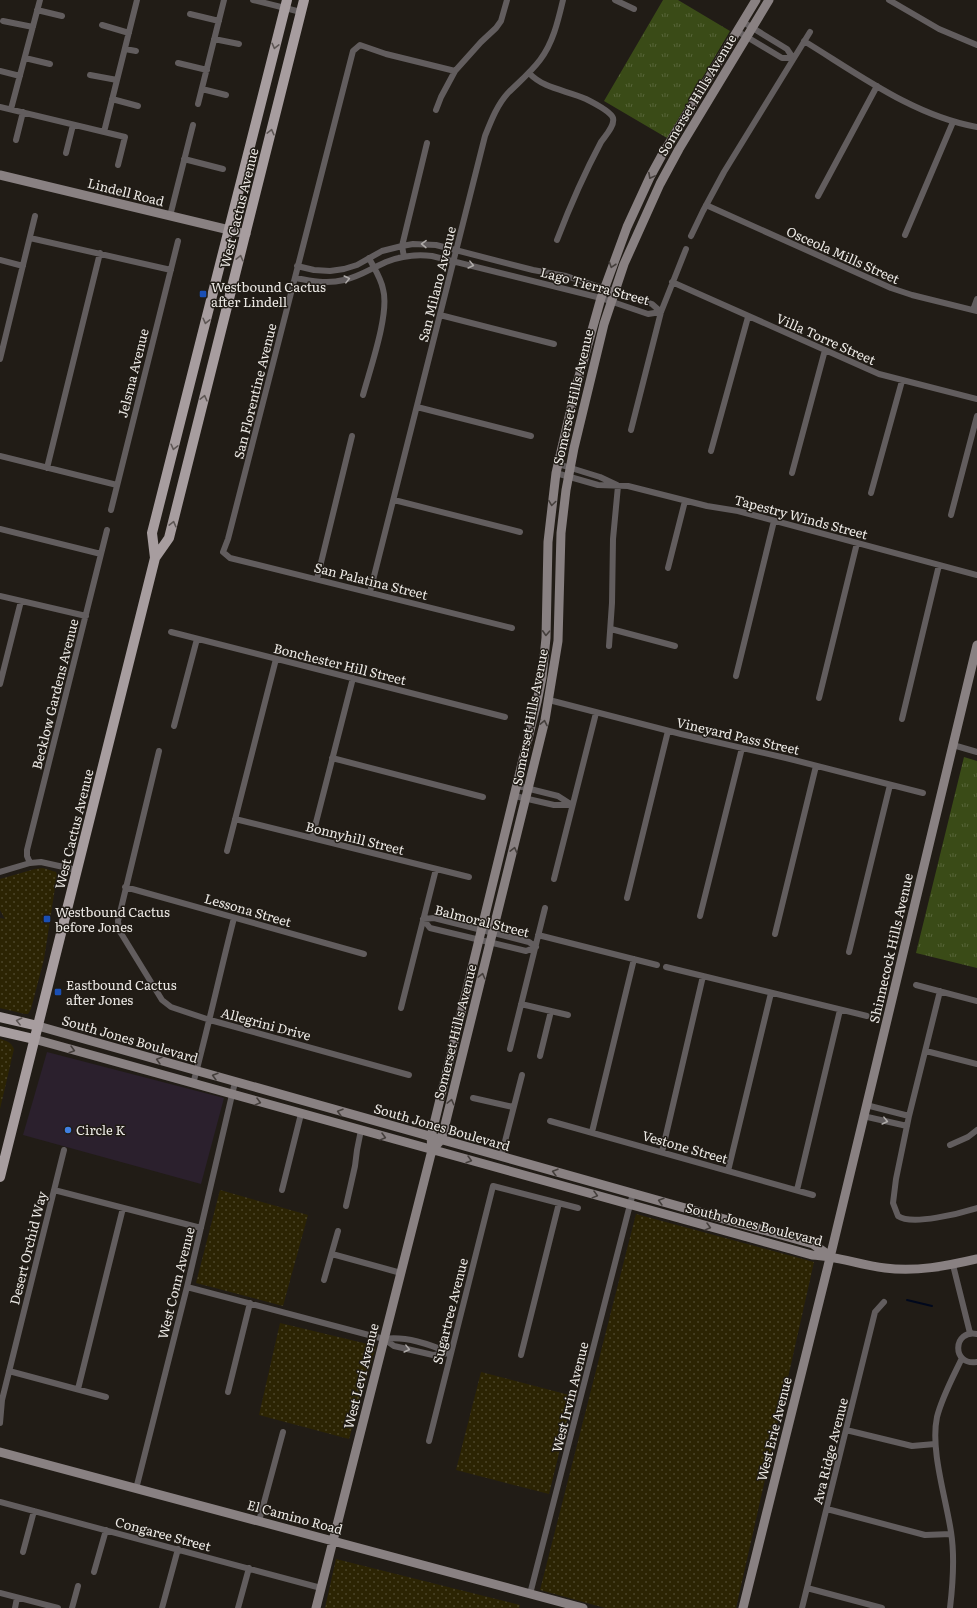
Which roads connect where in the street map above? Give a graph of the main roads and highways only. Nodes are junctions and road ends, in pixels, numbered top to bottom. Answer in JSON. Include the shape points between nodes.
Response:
{"nodes":[{"id":1,"x":304,"y":0,"type":"edge"},
{"id":2,"x":286,"y":4,"type":"edge"},
{"id":3,"x":155,"y":558,"type":"junction"},
{"id":4,"x":0,"y":1017,"type":"edge"},
{"id":5,"x":38,"y":1026,"type":"junction"},
{"id":6,"x":0,"y":1030,"type":"edge"},
{"id":7,"x":34,"y":1039,"type":"junction"},
{"id":8,"x":0,"y":1177,"type":"edge"}],
"edges":[{"from":3,"to":1,"type":"main road","name":"West Cactus Avenue","one_way":true,"via":[[169,538]]},
{"from":2,"to":3,"type":"main road","name":"West Cactus Avenue","one_way":true,"via":[[152,534]]},
{"from":3,"to":5,"type":"main road","name":"West Cactus Avenue"},
{"from":5,"to":4,"type":"main road","name":"South Jones Boulevard","one_way":true},
{"from":5,"to":7,"type":"main road","name":"West Cactus Avenue"},
{"from":6,"to":7,"type":"main road","name":"South Jones Boulevard"},
{"from":7,"to":8,"type":"main road","name":"West Cactus Avenue"}]}
